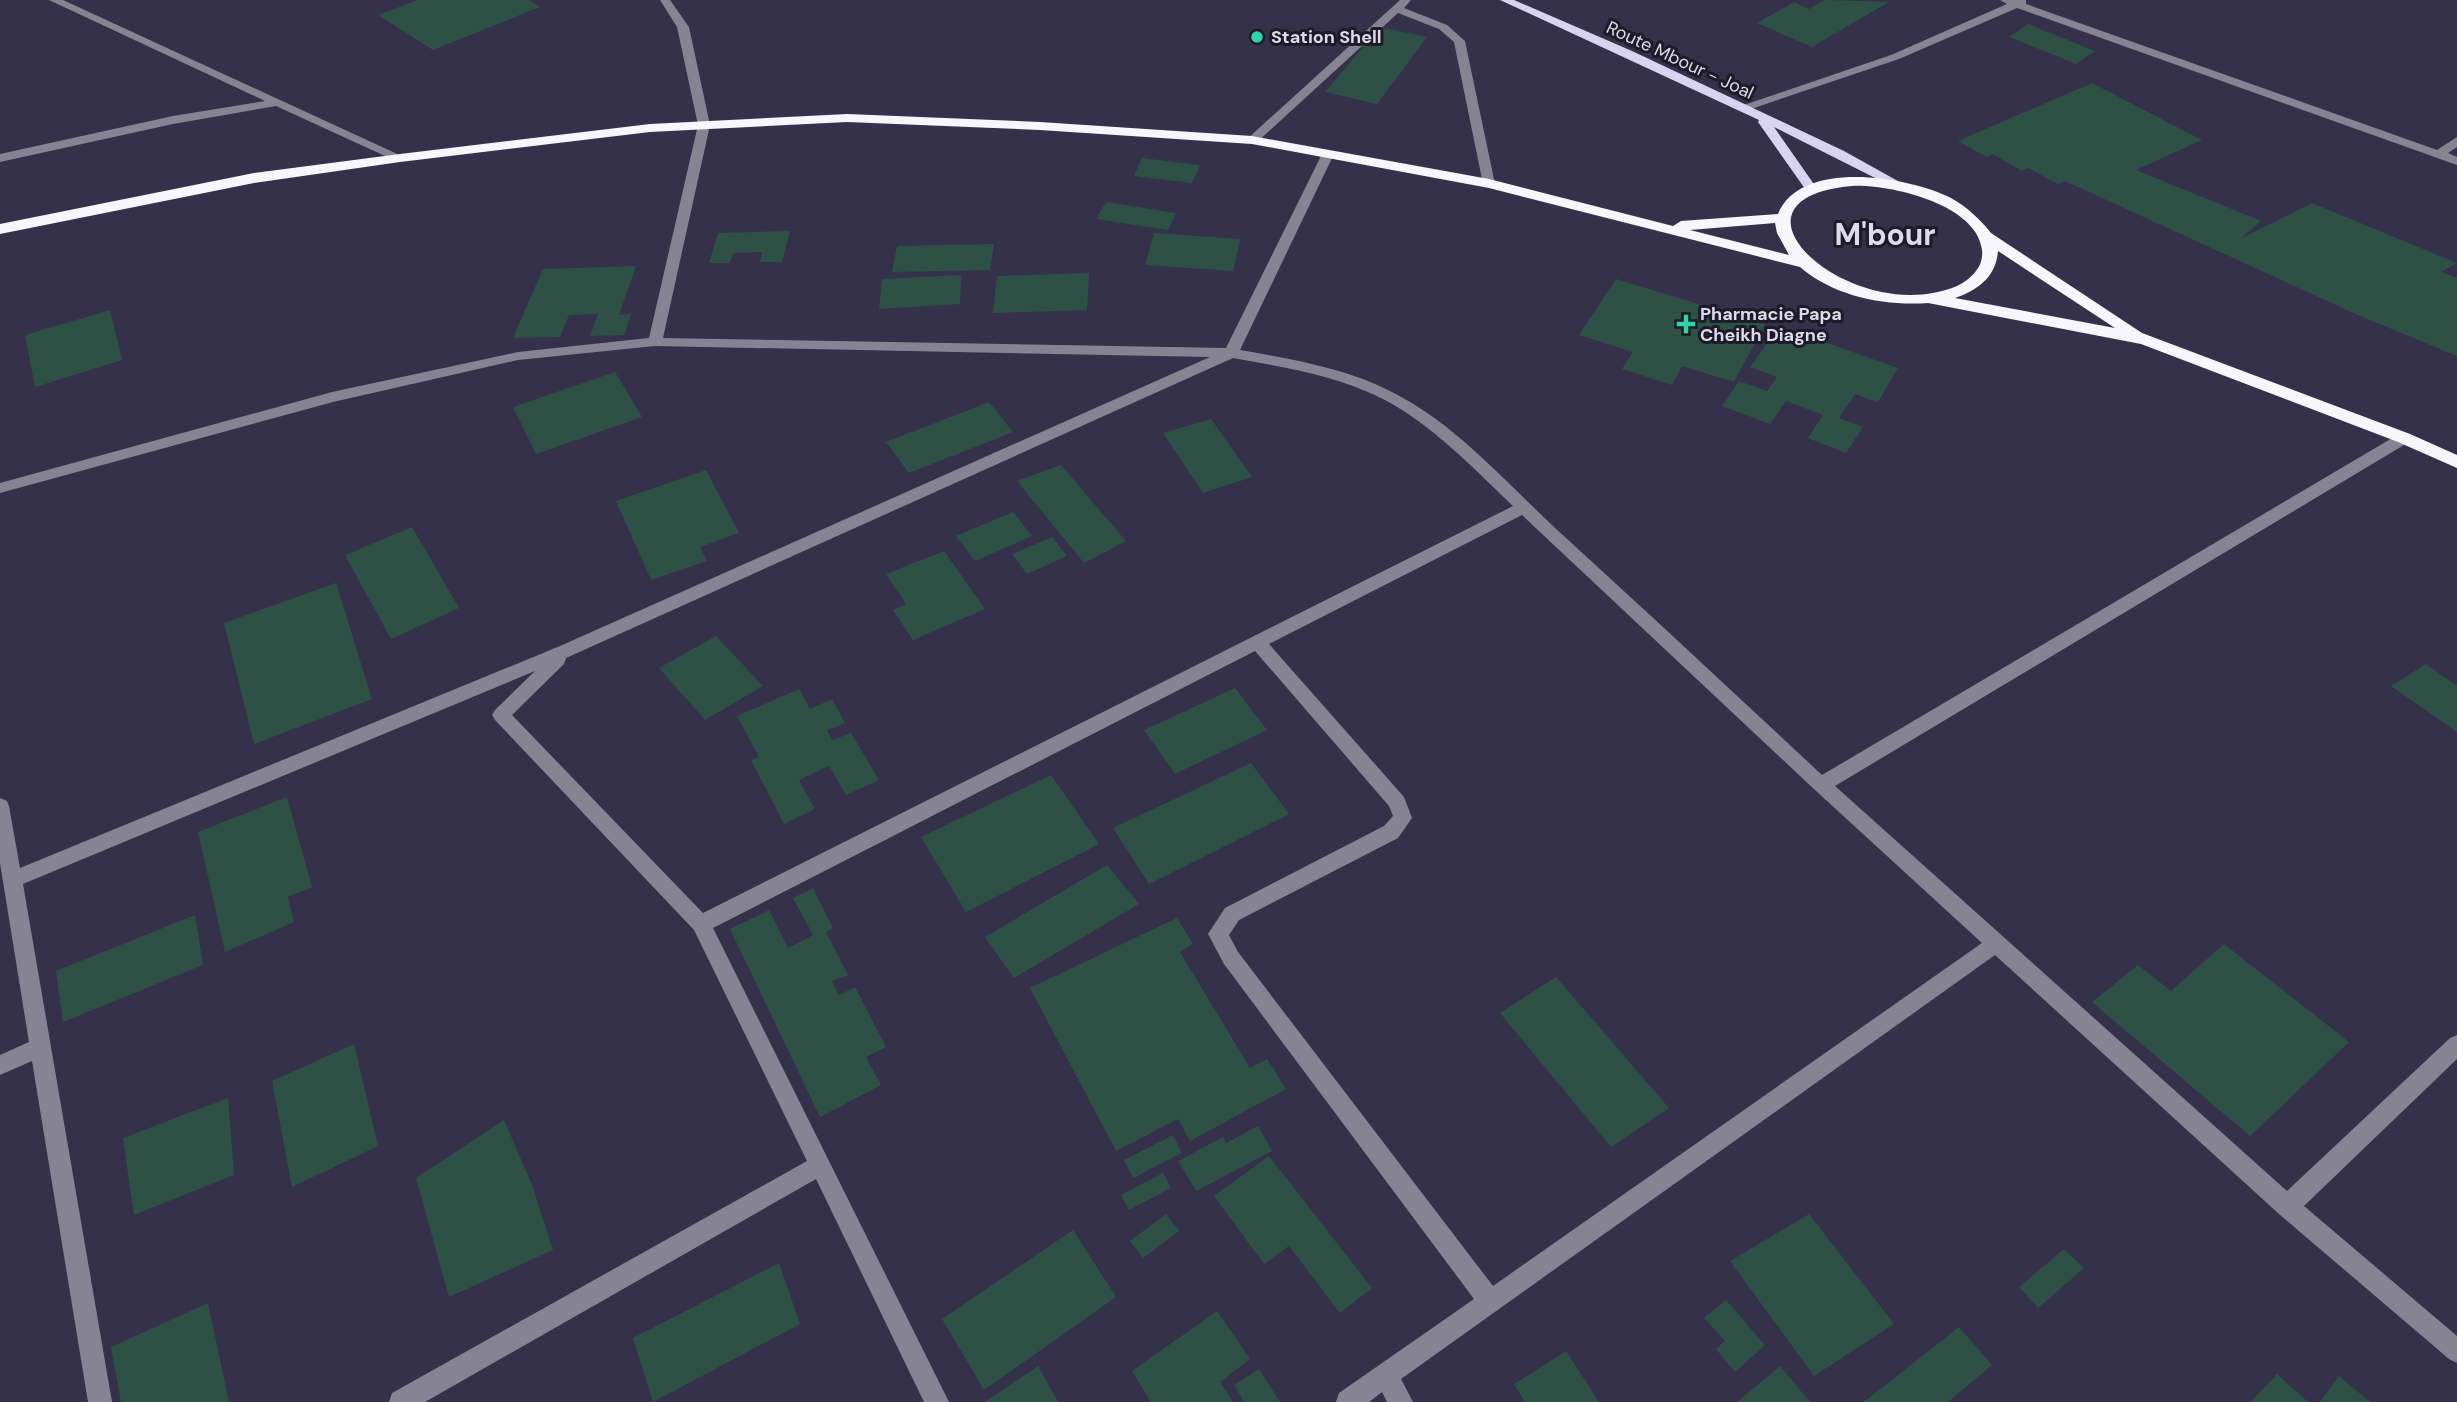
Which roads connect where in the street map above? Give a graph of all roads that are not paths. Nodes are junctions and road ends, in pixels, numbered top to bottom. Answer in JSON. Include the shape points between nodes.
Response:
{"nodes":[{"id":1,"x":54,"y":0,"type":"edge"},
{"id":2,"x":665,"y":0,"type":"edge"},
{"id":3,"x":1406,"y":0,"type":"edge"},
{"id":4,"x":1505,"y":0,"type":"edge"},
{"id":5,"x":2005,"y":0,"type":"edge"},
{"id":6,"x":2021,"y":2,"type":"edge"},
{"id":7,"x":1396,"y":9,"type":"junction"},
{"id":8,"x":277,"y":102,"type":"junction"},
{"id":9,"x":1741,"y":108,"type":"junction"},
{"id":10,"x":1762,"y":119,"type":"junction"},
{"id":11,"x":704,"y":125,"type":"junction"},
{"id":12,"x":1252,"y":141,"type":"junction"},
{"id":13,"x":2457,"y":141,"type":"edge"},
{"id":14,"x":1328,"y":154,"type":"junction"},
{"id":15,"x":2439,"y":155,"type":"junction"},
{"id":16,"x":0,"y":158,"type":"edge"},
{"id":17,"x":400,"y":158,"type":"junction"},
{"id":18,"x":2457,"y":161,"type":"edge"},
{"id":19,"x":1489,"y":184,"type":"junction"},
{"id":20,"x":1899,"y":186,"type":"junction"},
{"id":21,"x":1812,"y":190,"type":"junction"},
{"id":22,"x":1783,"y":218,"type":"junction"},
{"id":23,"x":1664,"y":227,"type":"junction"},
{"id":24,"x":0,"y":229,"type":"edge"},
{"id":25,"x":1988,"y":237,"type":"junction"},
{"id":26,"x":1807,"y":264,"type":"junction"},
{"id":27,"x":1928,"y":298,"type":"junction"},
{"id":28,"x":2145,"y":339,"type":"junction"},
{"id":29,"x":655,"y":342,"type":"junction"},
{"id":30,"x":1231,"y":353,"type":"junction"},
{"id":31,"x":2404,"y":438,"type":"junction"},
{"id":32,"x":2457,"y":462,"type":"edge"},
{"id":33,"x":0,"y":488,"type":"edge"},
{"id":34,"x":1525,"y":507,"type":"junction"},
{"id":35,"x":1256,"y":641,"type":"junction"},
{"id":36,"x":566,"y":651,"type":"junction"},
{"id":37,"x":1821,"y":785,"type":"junction"},
{"id":38,"x":0,"y":806,"type":"edge"},
{"id":39,"x":14,"y":878,"type":"junction"},
{"id":40,"x":701,"y":924,"type":"junction"},
{"id":41,"x":1997,"y":943,"type":"junction"},
{"id":42,"x":2457,"y":1045,"type":"edge"},
{"id":43,"x":41,"y":1047,"type":"junction"},
{"id":44,"x":0,"y":1065,"type":"edge"},
{"id":45,"x":820,"y":1165,"type":"junction"},
{"id":46,"x":2287,"y":1206,"type":"junction"},
{"id":47,"x":1491,"y":1302,"type":"junction"},
{"id":48,"x":2457,"y":1351,"type":"edge"},
{"id":49,"x":1385,"y":1375,"type":"junction"},
{"id":50,"x":100,"y":1402,"type":"edge"},
{"id":51,"x":401,"y":1402,"type":"edge"},
{"id":52,"x":937,"y":1402,"type":"edge"},
{"id":53,"x":1348,"y":1402,"type":"edge"},
{"id":54,"x":1401,"y":1402,"type":"edge"}],
"edges":[{"from":1,"to":8,"type":"street"},
{"from":2,"to":11,"type":"street","via":[[683,27]]},
{"from":3,"to":7,"type":"street"},
{"from":4,"to":9,"type":"main road","name":"Route Mbour - Joal"},
{"from":5,"to":6,"type":"street"},
{"from":6,"to":9,"type":"street","via":[[1895,57]]},
{"from":6,"to":15,"type":"street"},
{"from":7,"to":12,"type":"street"},
{"from":7,"to":19,"type":"street","via":[[1443,27],[1459,41]]},
{"from":8,"to":16,"type":"street"},
{"from":8,"to":17,"type":"street"},
{"from":9,"to":10,"type":"main road","name":"Route Mbour - Joal"},
{"from":10,"to":20,"type":"main road","name":"Route Mbour - Joal"},
{"from":10,"to":21,"type":"main road"},
{"from":11,"to":12,"type":"highway","via":[[847,118]]},
{"from":11,"to":17,"type":"highway"},
{"from":11,"to":29,"type":"street"},
{"from":12,"to":14,"type":"highway"},
{"from":13,"to":15,"type":"street"},
{"from":14,"to":19,"type":"highway"},
{"from":14,"to":30,"type":"street"},
{"from":15,"to":18,"type":"street"},
{"from":17,"to":24,"type":"highway","via":[[254,178]]},
{"from":19,"to":23,"type":"highway"},
{"from":20,"to":21,"type":"highway","via":[[1867,181]]},
{"from":20,"to":25,"type":"highway","via":[[1954,206]]},
{"from":21,"to":22,"type":"highway","via":[[1788,207]]},
{"from":22,"to":23,"type":"highway"},
{"from":22,"to":26,"type":"highway","via":[[1786,241]]},
{"from":23,"to":26,"type":"highway"},
{"from":25,"to":27,"type":"highway","via":[[1991,265],[1983,277],[1951,295]]},
{"from":25,"to":28,"type":"highway"},
{"from":26,"to":27,"type":"highway","via":[[1861,291]]},
{"from":27,"to":28,"type":"highway"},
{"from":28,"to":31,"type":"highway"},
{"from":29,"to":30,"type":"street"},
{"from":29,"to":33,"type":"street","via":[[519,356],[434,373]]},
{"from":30,"to":34,"type":"street","via":[[1314,368],[1390,396],[1453,441]]},
{"from":30,"to":36,"type":"street"},
{"from":31,"to":32,"type":"highway"},
{"from":31,"to":37,"type":"street"},
{"from":34,"to":35,"type":"street"},
{"from":34,"to":37,"type":"street"},
{"from":35,"to":40,"type":"street"},
{"from":35,"to":47,"type":"street","via":[[1397,802],[1403,818],[1391,832],[1232,914],[1218,934],[1231,958]]},
{"from":36,"to":39,"type":"street"},
{"from":36,"to":40,"type":"street","via":[[501,715]]},
{"from":37,"to":41,"type":"street"},
{"from":38,"to":39,"type":"street"},
{"from":39,"to":43,"type":"street"},
{"from":40,"to":45,"type":"street"},
{"from":41,"to":46,"type":"street"},
{"from":41,"to":47,"type":"street"},
{"from":42,"to":46,"type":"street"},
{"from":43,"to":44,"type":"street"},
{"from":43,"to":50,"type":"street"},
{"from":45,"to":51,"type":"street"},
{"from":45,"to":52,"type":"street"},
{"from":46,"to":48,"type":"street"},
{"from":47,"to":49,"type":"street"},
{"from":49,"to":53,"type":"street"},
{"from":49,"to":54,"type":"street"}]}
